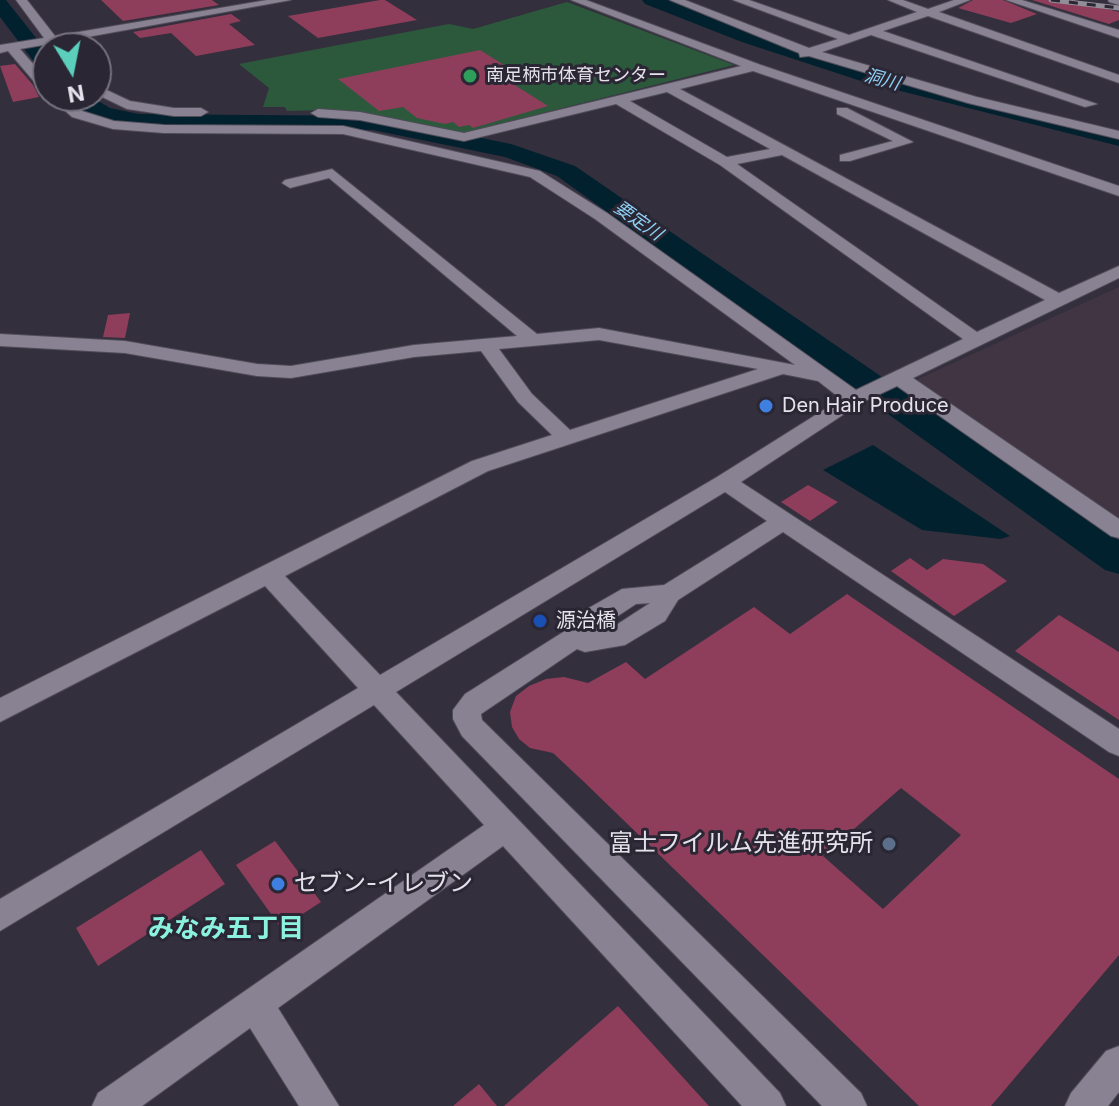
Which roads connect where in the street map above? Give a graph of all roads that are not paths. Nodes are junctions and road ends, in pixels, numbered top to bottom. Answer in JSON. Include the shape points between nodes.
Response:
{"nodes":[{"id":1,"x":21,"y":0,"type":"edge"},
{"id":2,"x":286,"y":0,"type":"edge"},
{"id":3,"x":576,"y":0,"type":"edge"},
{"id":4,"x":675,"y":0,"type":"edge"},
{"id":5,"x":738,"y":0,"type":"edge"},
{"id":6,"x":893,"y":0,"type":"edge"},
{"id":7,"x":965,"y":0,"type":"edge"},
{"id":8,"x":1011,"y":0,"type":"edge"},
{"id":9,"x":1113,"y":0,"type":"edge"},
{"id":10,"x":1119,"y":2,"type":"edge"},
{"id":11,"x":1025,"y":5,"type":"junction"},
{"id":12,"x":929,"y":12,"type":"junction"},
{"id":13,"x":997,"y":13,"type":"dead end"},
{"id":14,"x":1103,"y":19,"type":"dead end"},
{"id":15,"x":1089,"y":24,"type":"junction"},
{"id":16,"x":870,"y":31,"type":"junction"},
{"id":17,"x":43,"y":32,"type":"edge"},
{"id":18,"x":110,"y":32,"type":"edge"},
{"id":19,"x":1119,"y":34,"type":"edge"},
{"id":20,"x":847,"y":38,"type":"junction"},
{"id":21,"x":32,"y":45,"type":"edge"},
{"id":22,"x":9,"y":47,"type":"edge"},
{"id":23,"x":803,"y":54,"type":"junction"},
{"id":24,"x":755,"y":68,"type":"junction"},
{"id":25,"x":32,"y":72,"type":"edge"},
{"id":26,"x":1119,"y":79,"type":"edge"},
{"id":27,"x":809,"y":86,"type":"junction"},
{"id":28,"x":667,"y":87,"type":"junction"},
{"id":29,"x":112,"y":97,"type":"edge"},
{"id":30,"x":617,"y":99,"type":"junction"},
{"id":31,"x":1090,"y":104,"type":"dead end"},
{"id":32,"x":75,"y":112,"type":"edge"},
{"id":33,"x":213,"y":112,"type":"dead end"},
{"id":34,"x":303,"y":113,"type":"dead end"},
{"id":35,"x":1119,"y":135,"type":"edge"},
{"id":36,"x":787,"y":150,"type":"junction"},
{"id":37,"x":845,"y":158,"type":"dead end"},
{"id":38,"x":725,"y":162,"type":"junction"},
{"id":39,"x":290,"y":183,"type":"dead end"},
{"id":40,"x":1119,"y":191,"type":"edge"},
{"id":41,"x":1119,"y":271,"type":"edge"},
{"id":42,"x":1059,"y":300,"type":"junction"},
{"id":43,"x":532,"y":339,"type":"junction"},
{"id":44,"x":0,"y":340,"type":"edge"},
{"id":45,"x":976,"y":340,"type":"junction"},
{"id":46,"x":486,"y":344,"type":"junction"},
{"id":47,"x":781,"y":368,"type":"junction"},
{"id":48,"x":824,"y":376,"type":"junction"},
{"id":49,"x":898,"y":377,"type":"junction"},
{"id":50,"x":854,"y":399,"type":"junction"},
{"id":51,"x":565,"y":436,"type":"junction"},
{"id":52,"x":725,"y":482,"type":"junction"},
{"id":53,"x":782,"y":522,"type":"junction"},
{"id":54,"x":1119,"y":530,"type":"edge"},
{"id":55,"x":269,"y":575,"type":"junction"},
{"id":56,"x":378,"y":691,"type":"junction"},
{"id":57,"x":0,"y":711,"type":"edge"},
{"id":58,"x":1119,"y":744,"type":"edge"},
{"id":59,"x":505,"y":827,"type":"junction"},
{"id":60,"x":0,"y":916,"type":"edge"},
{"id":61,"x":255,"y":1004,"type":"junction"},
{"id":62,"x":1119,"y":1064,"type":"edge"},
{"id":63,"x":111,"y":1106,"type":"edge"},
{"id":64,"x":320,"y":1106,"type":"edge"},
{"id":65,"x":767,"y":1106,"type":"edge"},
{"id":66,"x":848,"y":1106,"type":"edge"},
{"id":67,"x":1084,"y":1106,"type":"edge"}],
"edges":[{"from":1,"to":17,"type":"street"},
{"from":2,"to":18,"type":"street"},
{"from":3,"to":24,"type":"street"},
{"from":4,"to":23,"type":"street"},
{"from":5,"to":20,"type":"street"},
{"from":6,"to":12,"type":"street"},
{"from":7,"to":12,"type":"street"},
{"from":8,"to":11,"type":"street"},
{"from":9,"to":10,"type":"street"},
{"from":11,"to":13,"type":"street"},
{"from":11,"to":15,"type":"street"},
{"from":12,"to":16,"type":"street"},
{"from":12,"to":26,"type":"street"},
{"from":14,"to":15,"type":"street"},
{"from":15,"to":19,"type":"street"},
{"from":16,"to":20,"type":"street"},
{"from":16,"to":31,"type":"street"},
{"from":20,"to":23,"type":"street"},
{"from":21,"to":22,"type":"street"},
{"from":22,"to":25,"type":"street"},
{"from":23,"to":24,"type":"street"},
{"from":23,"to":35,"type":"street"},
{"from":24,"to":27,"type":"street"},
{"from":24,"to":28,"type":"street"},
{"from":27,"to":37,"type":"street","via":[[805,93],[906,142]]},
{"from":27,"to":40,"type":"street"},
{"from":28,"to":30,"type":"street"},
{"from":28,"to":36,"type":"street"},
{"from":29,"to":33,"type":"street","via":[[127,105],[174,112]]},
{"from":30,"to":34,"type":"street","via":[[464,137],[360,116]]},
{"from":30,"to":38,"type":"street"},
{"from":32,"to":48,"type":"street","via":[[113,125],[164,129],[343,130],[535,174]]},
{"from":36,"to":38,"type":"street"},
{"from":36,"to":42,"type":"street"},
{"from":38,"to":45,"type":"street"},
{"from":39,"to":43,"type":"street","via":[[332,173]]},
{"from":41,"to":42,"type":"street"},
{"from":42,"to":45,"type":"street"},
{"from":43,"to":46,"type":"street"},
{"from":43,"to":47,"type":"street","via":[[599,334]]},
{"from":44,"to":46,"type":"street","via":[[125,347],[291,372]]},
{"from":45,"to":49,"type":"street"},
{"from":46,"to":51,"type":"street","via":[[525,398]]},
{"from":47,"to":48,"type":"street"},
{"from":47,"to":51,"type":"street"},
{"from":48,"to":50,"type":"street"},
{"from":49,"to":50,"type":"street"},
{"from":49,"to":54,"type":"street"},
{"from":50,"to":52,"type":"street"},
{"from":51,"to":55,"type":"street","via":[[480,466]]},
{"from":52,"to":53,"type":"street"},
{"from":52,"to":56,"type":"street"},
{"from":53,"to":58,"type":"street"},
{"from":53,"to":66,"type":"street","via":[[669,594],[631,595],[589,620],[577,636],[467,710],[472,728]]},
{"from":55,"to":56,"type":"street"},
{"from":55,"to":57,"type":"street"},
{"from":56,"to":59,"type":"street"},
{"from":56,"to":60,"type":"street"},
{"from":59,"to":61,"type":"street"},
{"from":59,"to":65,"type":"street"},
{"from":61,"to":63,"type":"street"},
{"from":61,"to":64,"type":"street"},
{"from":62,"to":67,"type":"street"}]}
